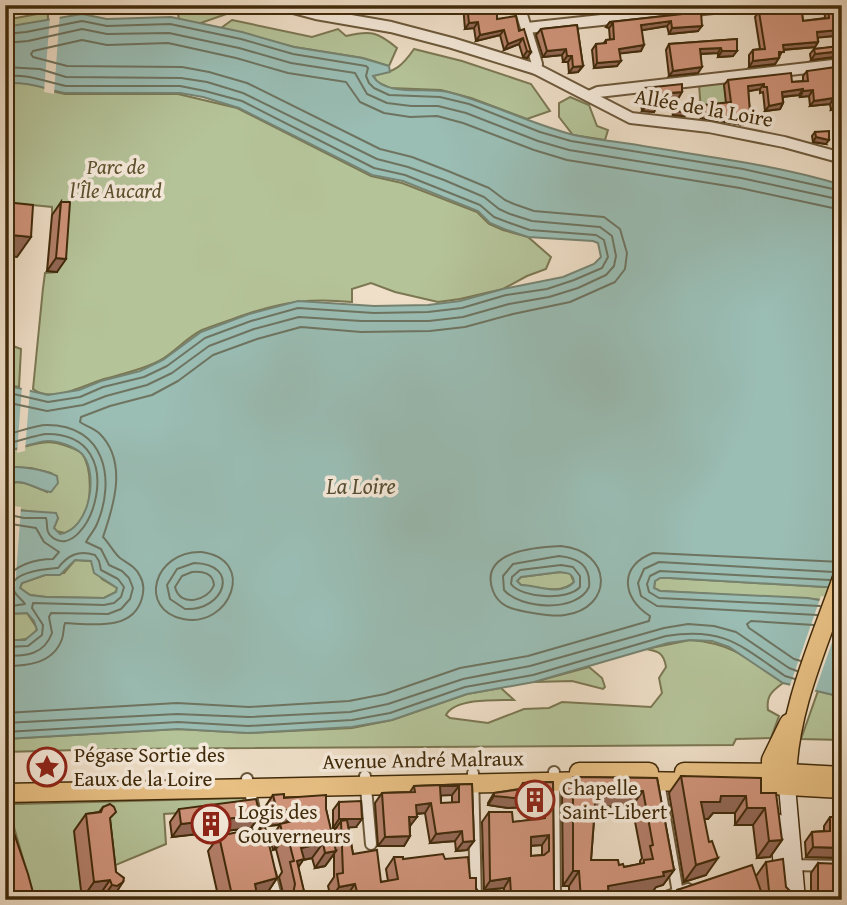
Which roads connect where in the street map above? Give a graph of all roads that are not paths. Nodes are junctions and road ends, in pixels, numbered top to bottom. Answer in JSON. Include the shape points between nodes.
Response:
{"nodes":[{"id":1,"x":282,"y":5,"type":"edge"},
{"id":2,"x":519,"y":5,"type":"edge"},
{"id":3,"x":741,"y":5,"type":"edge"},
{"id":4,"x":301,"y":7,"type":"edge"},
{"id":5,"x":527,"y":28,"type":"junction"},
{"id":6,"x":842,"y":64,"type":"edge"},
{"id":7,"x":536,"y":69,"type":"junction"},
{"id":8,"x":589,"y":96,"type":"junction"},
{"id":9,"x":842,"y":158,"type":"edge"},
{"id":10,"x":842,"y":578,"type":"edge"},
{"id":11,"x":779,"y":773,"type":"junction"},
{"id":12,"x":554,"y":776,"type":"junction"},
{"id":13,"x":842,"y":776,"type":"edge"},
{"id":14,"x":473,"y":777,"type":"junction"},
{"id":15,"x":365,"y":780,"type":"junction"},
{"id":16,"x":659,"y":782,"type":"junction"},
{"id":17,"x":5,"y":783,"type":"edge"},
{"id":18,"x":248,"y":783,"type":"junction"},
{"id":19,"x":842,"y":789,"type":"edge"},
{"id":20,"x":5,"y":793,"type":"edge"},
{"id":21,"x":371,"y":844,"type":"dead end"},
{"id":22,"x":780,"y":866,"type":"junction"},
{"id":23,"x":842,"y":866,"type":"edge"},
{"id":24,"x":696,"y":887,"type":"edge"},
{"id":25,"x":678,"y":893,"type":"junction"},
{"id":26,"x":277,"y":900,"type":"edge"},
{"id":27,"x":476,"y":900,"type":"edge"},
{"id":28,"x":555,"y":900,"type":"edge"},
{"id":29,"x":658,"y":900,"type":"edge"},
{"id":30,"x":786,"y":900,"type":"edge"},
{"id":31,"x":797,"y":900,"type":"edge"}],
"edges":[{"from":1,"to":4,"type":"street","name":"Allée de la Loire"},
{"from":2,"to":5,"type":"street"},
{"from":3,"to":5,"type":"street"},
{"from":4,"to":7,"type":"street","name":"Allée de la Loire","via":[[452,43]]},
{"from":5,"to":7,"type":"street"},
{"from":6,"to":8,"type":"street"},
{"from":7,"to":8,"type":"street","name":"Allée de la Loire"},
{"from":8,"to":9,"type":"street","name":"Allée de la Loire","via":[[631,118],[709,127]]},
{"from":10,"to":11,"type":"main road"},
{"from":11,"to":12,"type":"main road","name":"Avenue André Malraux"},
{"from":11,"to":13,"type":"main road","name":"Avenue André Malraux"},
{"from":11,"to":16,"type":"main road","name":"Avenue André Malraux"},
{"from":11,"to":19,"type":"main road","name":"Avenue André Malraux"},
{"from":11,"to":22,"type":"main road"},
{"from":12,"to":14,"type":"main road","name":"Avenue André Malraux"},
{"from":12,"to":16,"type":"main road","name":"Avenue André Malraux"},
{"from":12,"to":28,"type":"street"},
{"from":14,"to":15,"type":"main road","name":"Avenue André Malraux"},
{"from":14,"to":27,"type":"street"},
{"from":15,"to":18,"type":"main road","name":"Avenue André Malraux"},
{"from":15,"to":21,"type":"street"},
{"from":16,"to":25,"type":"street"},
{"from":17,"to":18,"type":"main road","name":"Avenue André Malraux"},
{"from":18,"to":20,"type":"main road","name":"Avenue André Malraux"},
{"from":18,"to":26,"type":"street"},
{"from":22,"to":23,"type":"street"},
{"from":22,"to":30,"type":"main road"},
{"from":22,"to":31,"type":"main road"},
{"from":24,"to":25,"type":"street"},
{"from":25,"to":29,"type":"street"}]}
